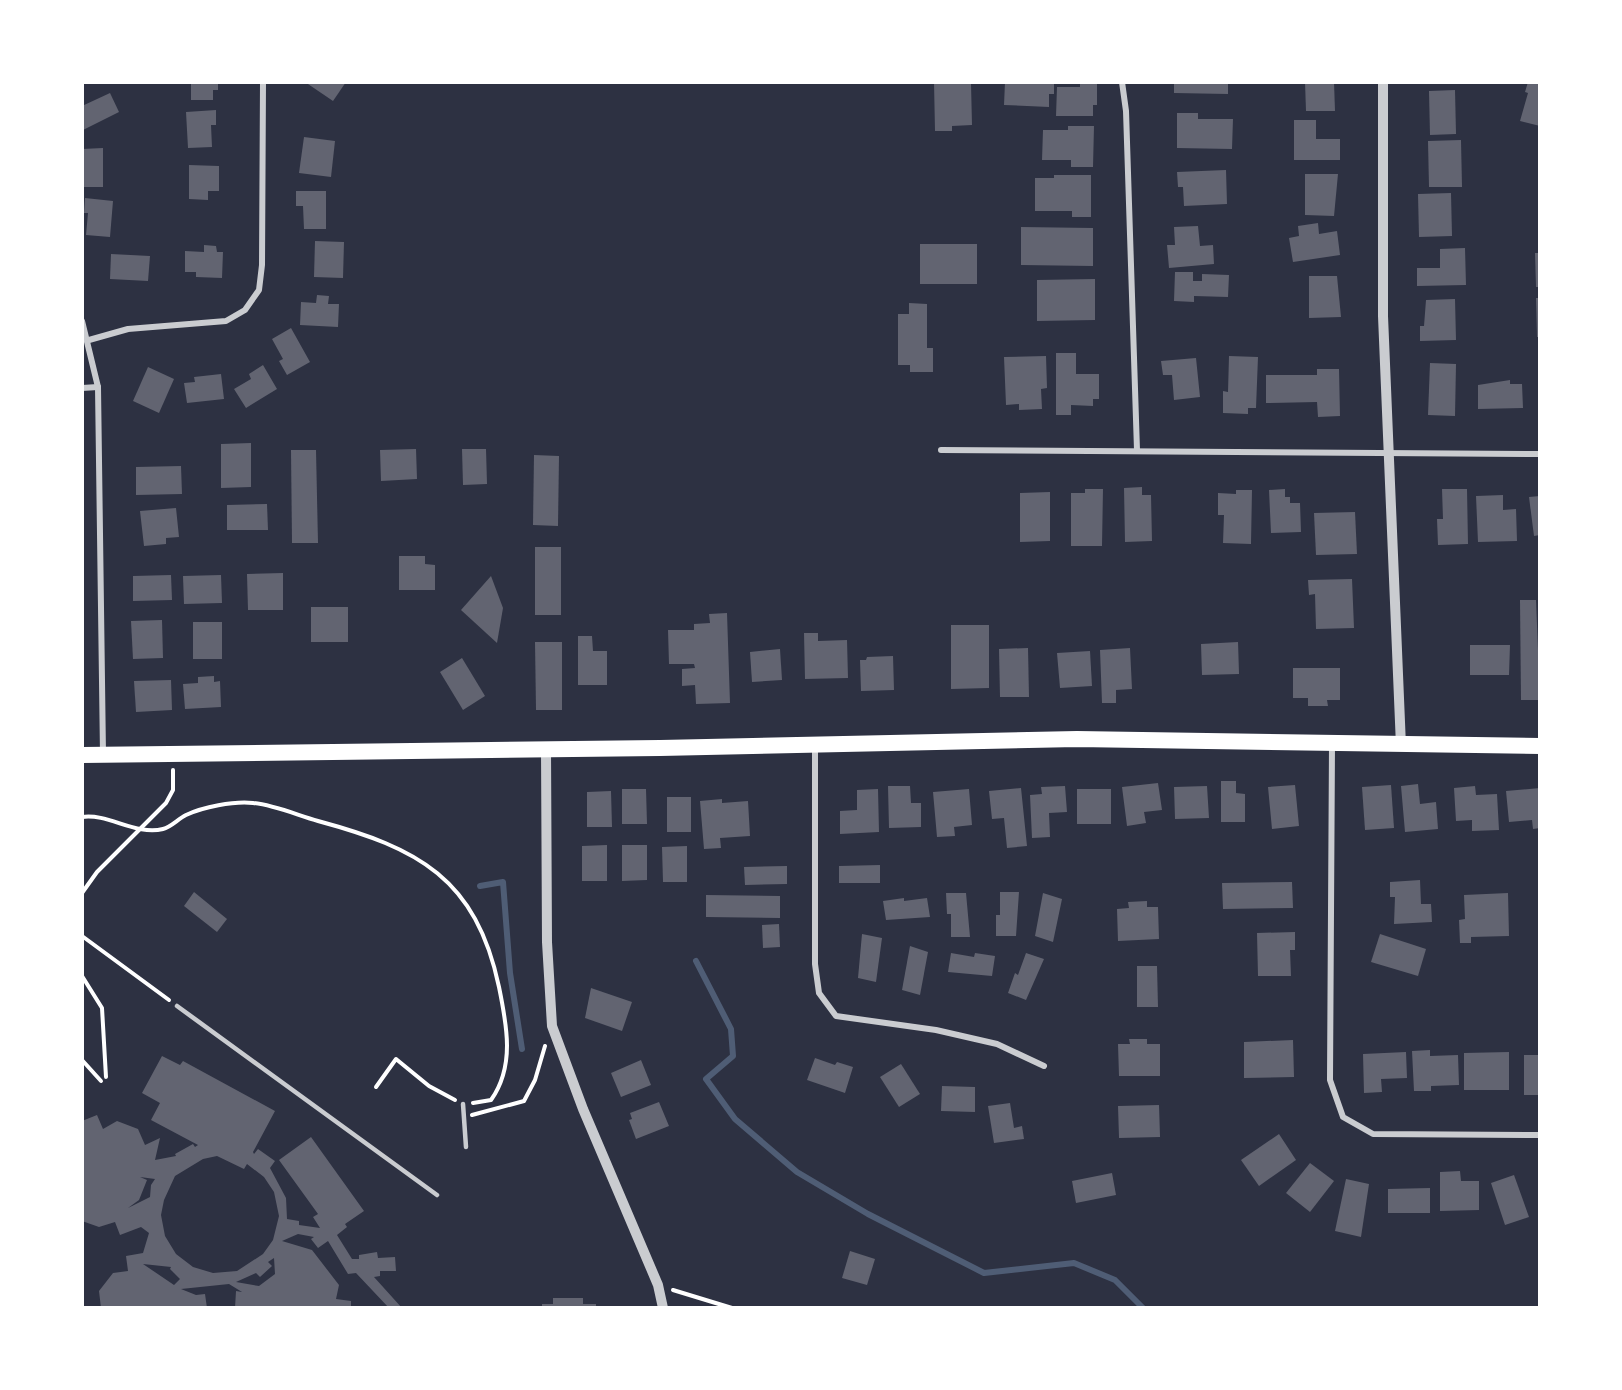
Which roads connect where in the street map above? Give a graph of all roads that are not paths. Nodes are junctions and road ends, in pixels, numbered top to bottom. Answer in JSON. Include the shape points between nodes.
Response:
{"nodes":[{"id":1,"x":263,"y":82,"type":"edge"},
{"id":2,"x":1122,"y":82,"type":"edge"},
{"id":3,"x":1383,"y":82,"type":"edge"},
{"id":4,"x":82,"y":321,"type":"edge"},
{"id":5,"x":89,"y":340,"type":"junction"},
{"id":6,"x":98,"y":387,"type":"junction"},
{"id":7,"x":82,"y":388,"type":"edge"},
{"id":8,"x":941,"y":450,"type":"dead end"},
{"id":9,"x":1137,"y":450,"type":"junction"},
{"id":10,"x":1539,"y":454,"type":"edge"},
{"id":11,"x":1388,"y":455,"type":"junction"},
{"id":12,"x":1332,"y":742,"type":"junction"},
{"id":13,"x":815,"y":744,"type":"junction"},
{"id":14,"x":1401,"y":746,"type":"junction"},
{"id":15,"x":1539,"y":746,"type":"edge"},
{"id":16,"x":546,"y":749,"type":"junction"},
{"id":17,"x":82,"y":755,"type":"edge"},
{"id":18,"x":103,"y":755,"type":"junction"},
{"id":19,"x":177,"y":1006,"type":"road end"},
{"id":20,"x":1044,"y":1066,"type":"dead end"},
{"id":21,"x":463,"y":1104,"type":"road end"},
{"id":22,"x":1539,"y":1135,"type":"edge"},
{"id":23,"x":466,"y":1147,"type":"dead end"},
{"id":24,"x":437,"y":1196,"type":"dead end"},
{"id":25,"x":663,"y":1308,"type":"edge"}],
"edges":[{"from":1,"to":5,"type":"street","via":[[259,290],[245,310],[226,321],[128,329]]},
{"from":2,"to":9,"type":"street"},
{"from":3,"to":11,"type":"street","via":[[1383,316]]},
{"from":4,"to":5,"type":"street"},
{"from":5,"to":6,"type":"street"},
{"from":6,"to":7,"type":"street"},
{"from":6,"to":18,"type":"street"},
{"from":8,"to":9,"type":"street"},
{"from":9,"to":11,"type":"street"},
{"from":10,"to":11,"type":"street"},
{"from":11,"to":14,"type":"street"},
{"from":12,"to":13,"type":"highway","via":[[1077,739]]},
{"from":12,"to":14,"type":"highway"},
{"from":12,"to":22,"type":"street","via":[[1329,1080],[1343,1117],[1373,1134]]},
{"from":13,"to":16,"type":"highway"},
{"from":13,"to":20,"type":"street","via":[[815,964],[819,993],[836,1016],[936,1030],[997,1044]]},
{"from":14,"to":15,"type":"highway"},
{"from":16,"to":18,"type":"highway"},
{"from":16,"to":25,"type":"street","via":[[548,1003],[552,1026],[658,1286]]},
{"from":17,"to":18,"type":"highway"},
{"from":19,"to":24,"type":"lane"},
{"from":21,"to":23,"type":"lane"}]}
